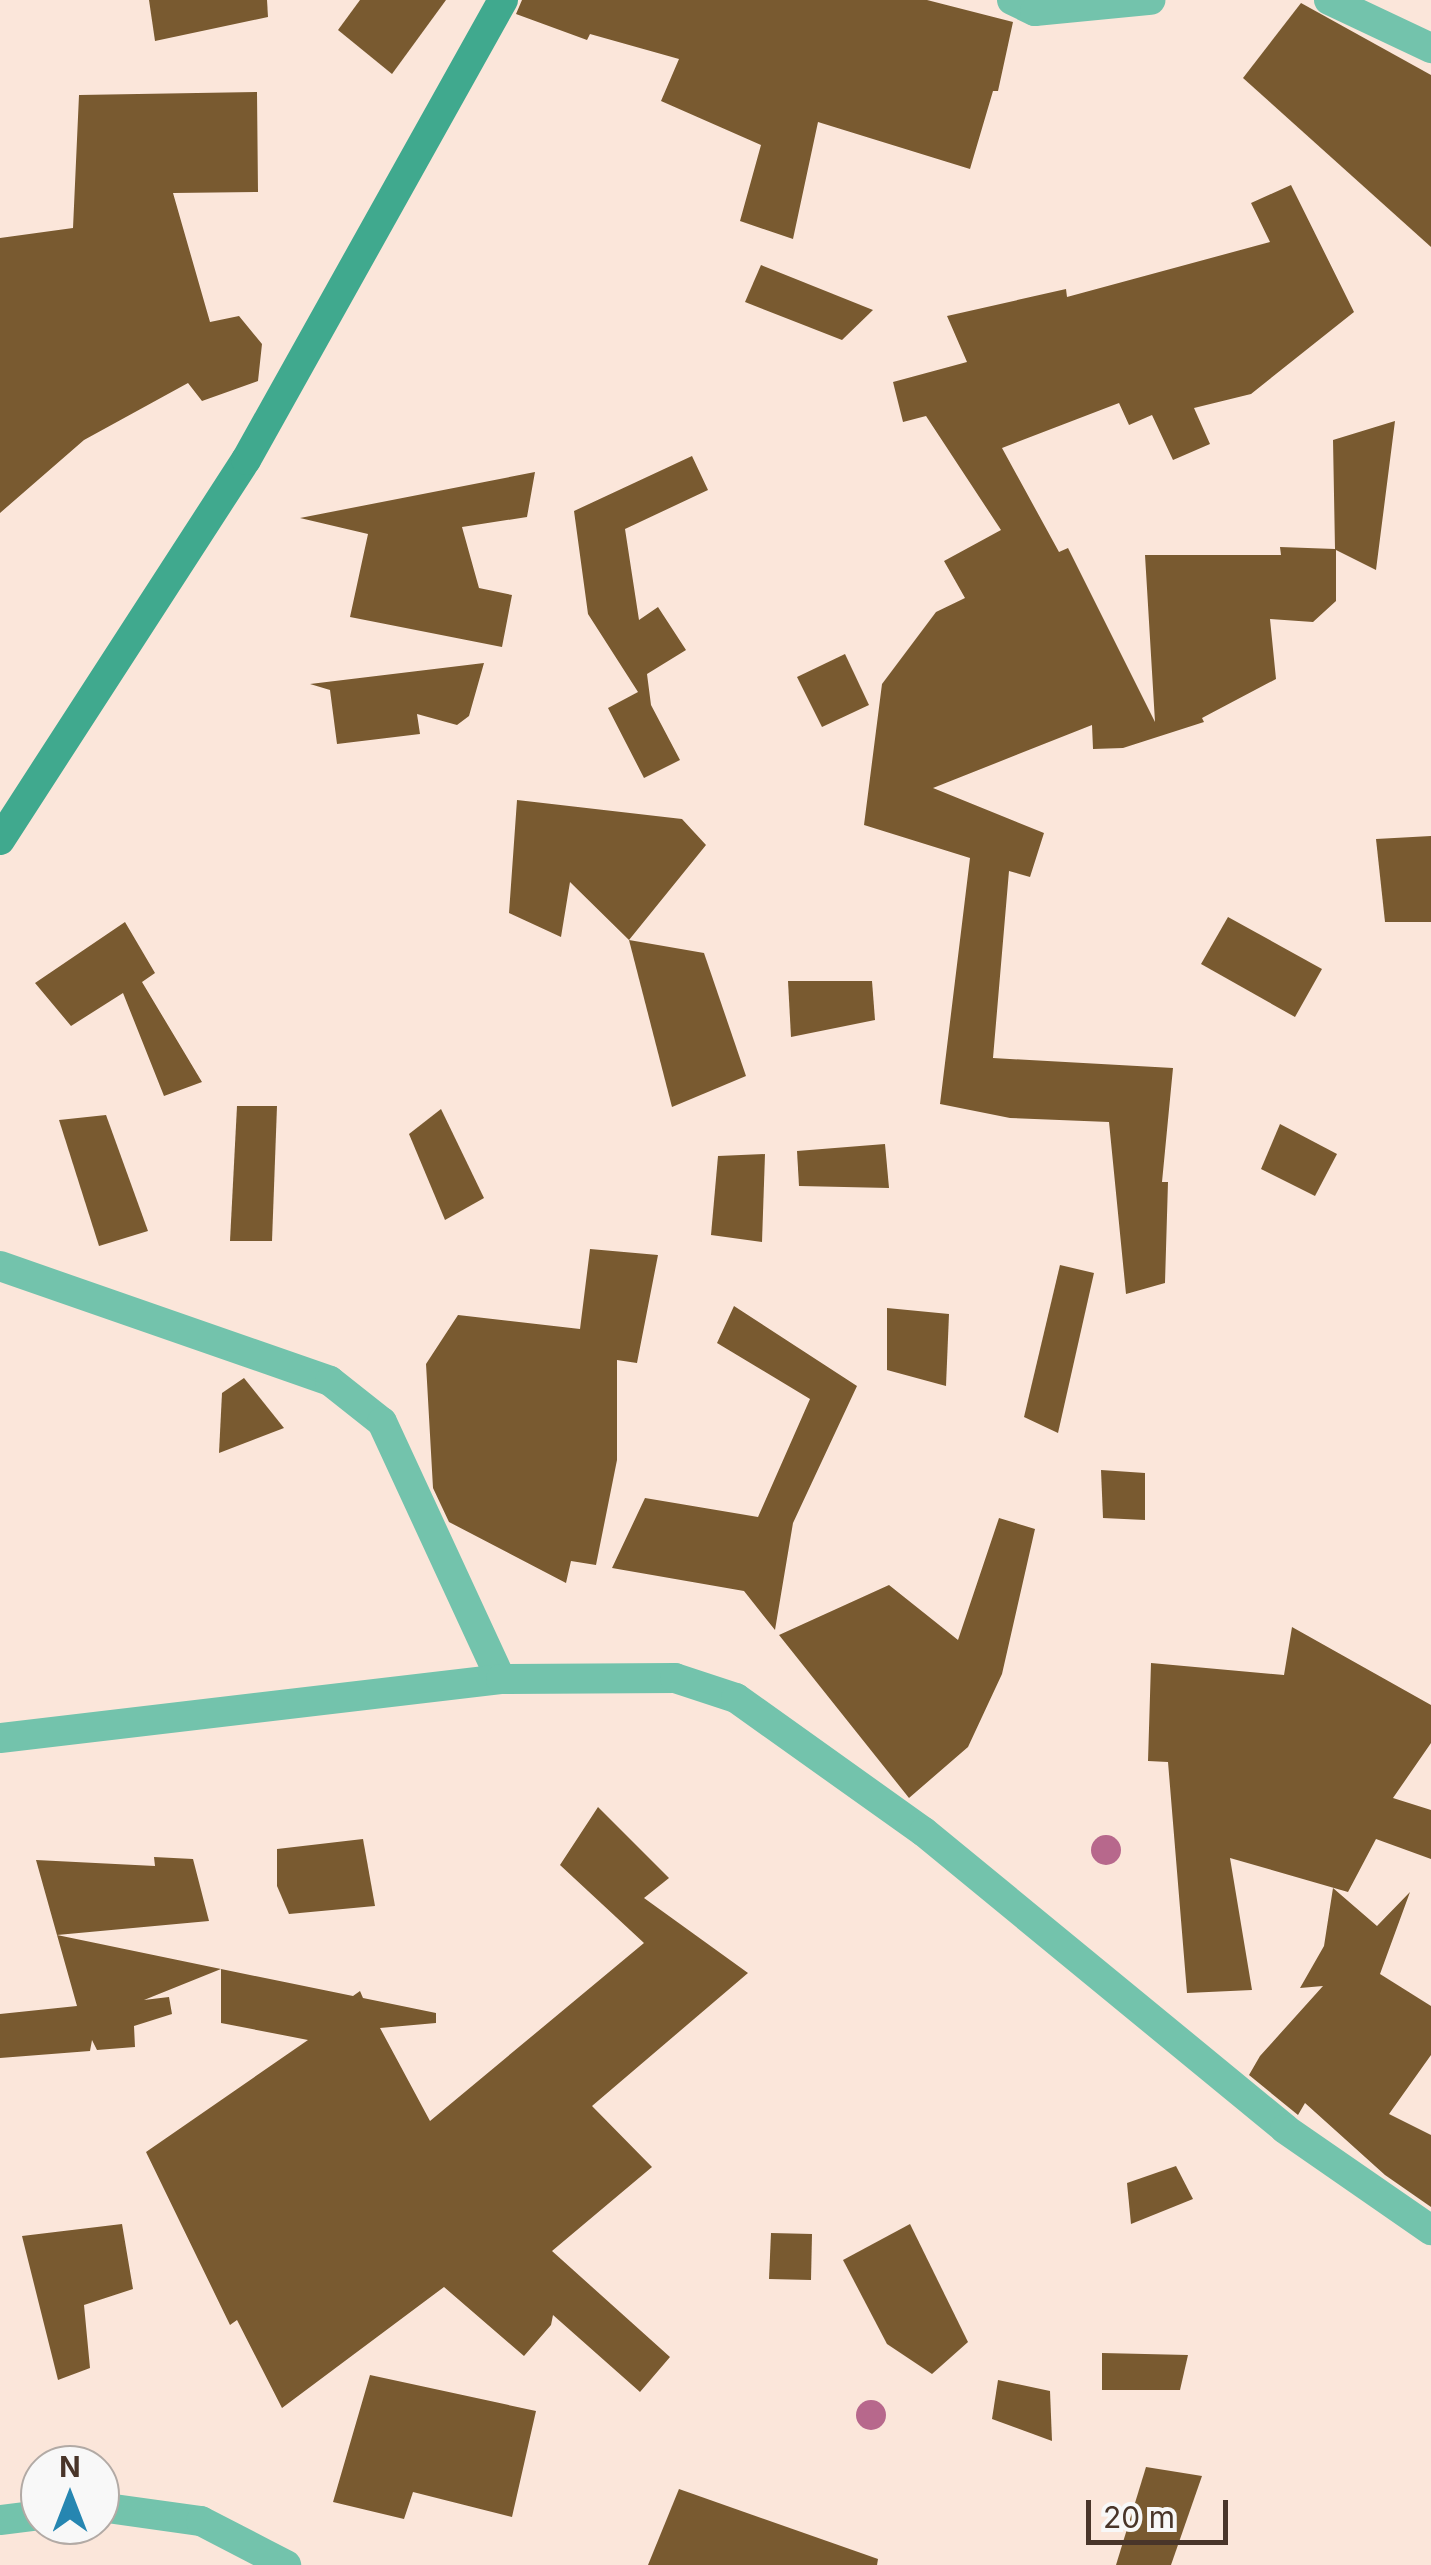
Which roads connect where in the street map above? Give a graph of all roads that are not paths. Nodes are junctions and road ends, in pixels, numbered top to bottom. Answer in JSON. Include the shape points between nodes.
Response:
{"nodes":[{"id":1,"x":503,"y":0,"type":"edge"},
{"id":2,"x":1012,"y":0,"type":"edge"},
{"id":3,"x":1150,"y":0,"type":"edge"},
{"id":4,"x":1329,"y":0,"type":"edge"},
{"id":5,"x":1431,"y":48,"type":"edge"},
{"id":6,"x":0,"y":840,"type":"edge"},
{"id":7,"x":0,"y":1266,"type":"edge"},
{"id":8,"x":501,"y":1679,"type":"junction"},
{"id":9,"x":0,"y":1738,"type":"edge"},
{"id":10,"x":1431,"y":2230,"type":"edge"},
{"id":11,"x":120,"y":2510,"type":"edge"},
{"id":12,"x":286,"y":2565,"type":"edge"}],
"edges":[{"from":1,"to":6,"type":"street","via":[[246,460]]},
{"from":2,"to":3,"type":"street","via":[[1035,11]]},
{"from":4,"to":5,"type":"street"},
{"from":7,"to":8,"type":"street","via":[[330,1380],[382,1422]]},
{"from":8,"to":9,"type":"street"},
{"from":8,"to":10,"type":"street","via":[[675,1678],[736,1698],[924,1832],[1285,2129]]},
{"from":11,"to":12,"type":"street","via":[[201,2520]]}]}
